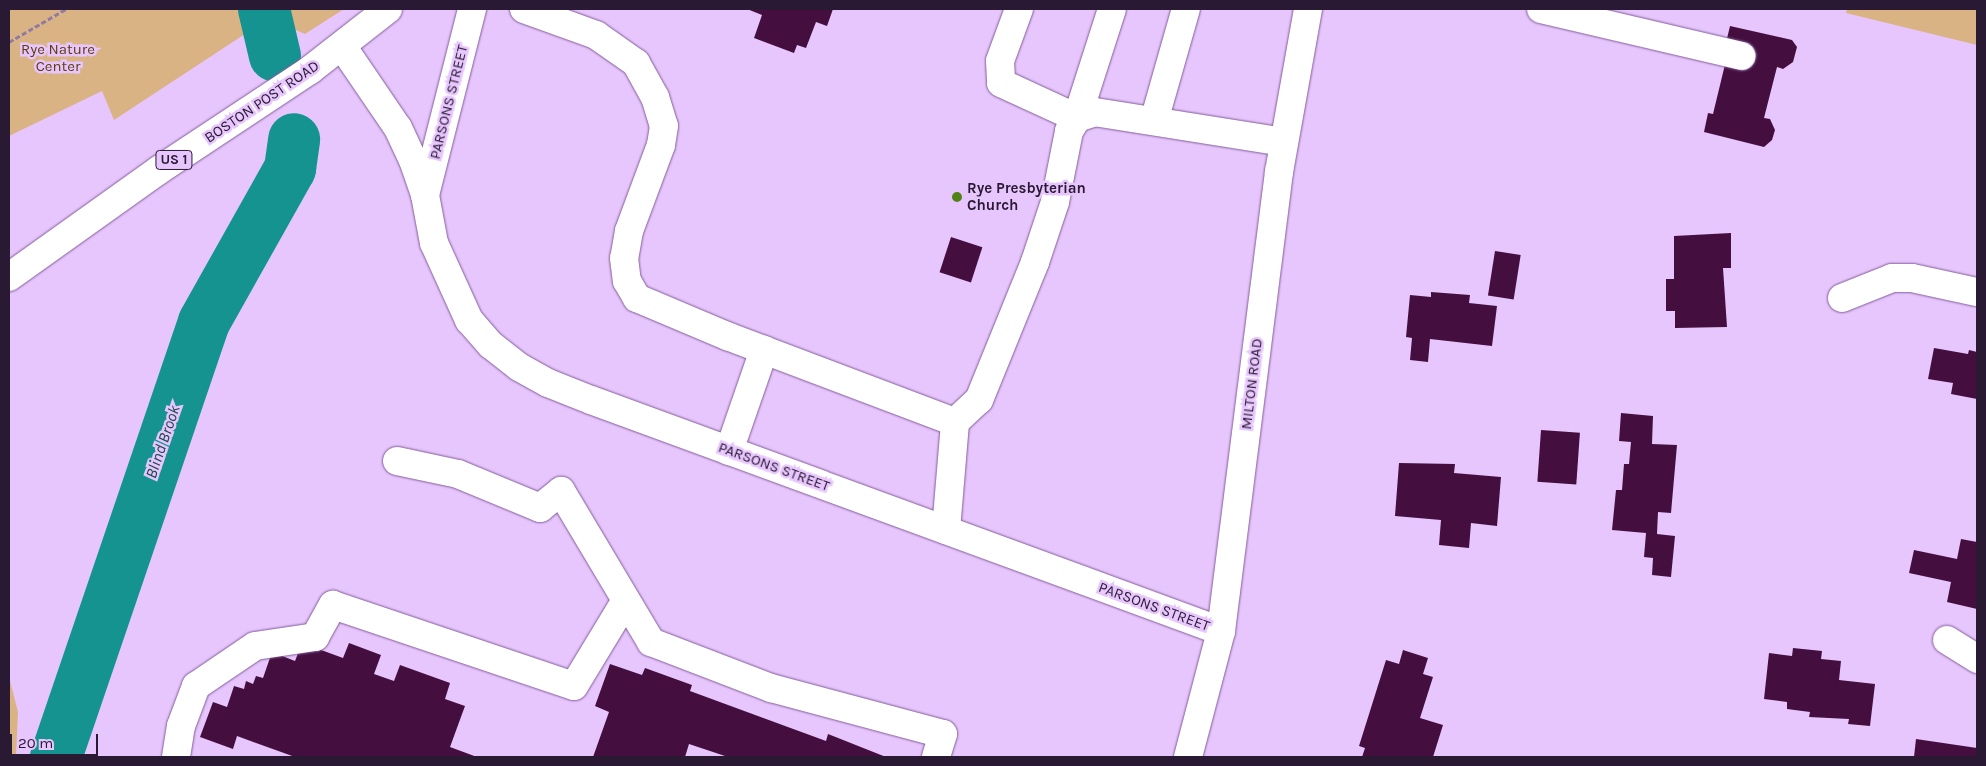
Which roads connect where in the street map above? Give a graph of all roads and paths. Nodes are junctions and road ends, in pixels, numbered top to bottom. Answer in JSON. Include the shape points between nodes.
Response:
{"nodes":[{"id":1,"x":66,"y":9,"type":"edge"},
{"id":2,"x":388,"y":9,"type":"edge"},
{"id":3,"x":472,"y":9,"type":"edge"},
{"id":4,"x":524,"y":9,"type":"edge"},
{"id":5,"x":1019,"y":9,"type":"edge"},
{"id":6,"x":1112,"y":9,"type":"edge"},
{"id":7,"x":1186,"y":9,"type":"edge"},
{"id":8,"x":1308,"y":9,"type":"edge"},
{"id":9,"x":1541,"y":9,"type":"edge"},
{"id":10,"x":9,"y":42,"type":"edge"},
{"id":11,"x":342,"y":46,"type":"junction"},
{"id":12,"x":1742,"y":56,"type":"dead end"},
{"id":13,"x":1077,"y":118,"type":"junction"},
{"id":14,"x":1154,"y":121,"type":"junction"},
{"id":15,"x":1284,"y":142,"type":"junction"},
{"id":16,"x":425,"y":195,"type":"junction"},
{"id":17,"x":9,"y":276,"type":"edge"},
{"id":18,"x":1977,"y":292,"type":"edge"},
{"id":19,"x":1842,"y":298,"type":"dead end"},
{"id":20,"x":764,"y":350,"type":"junction"},
{"id":21,"x":955,"y":422,"type":"junction"},
{"id":22,"x":729,"y":451,"type":"junction"},
{"id":23,"x":398,"y":461,"type":"dead end"},
{"id":24,"x":946,"y":530,"type":"junction"},
{"id":25,"x":626,"y":600,"type":"junction"},
{"id":26,"x":1221,"y":631,"type":"junction"},
{"id":27,"x":1947,"y":640,"type":"dead end"},
{"id":28,"x":1977,"y":659,"type":"edge"},
{"id":29,"x":940,"y":746,"type":"edge"},
{"id":30,"x":176,"y":757,"type":"edge"},
{"id":31,"x":1188,"y":757,"type":"edge"}],
"edges":[{"from":1,"to":10,"type":"path"},
{"from":2,"to":11,"type":"street","name":"BOSTON POST ROAD","number":"US 1"},
{"from":3,"to":16,"type":"street","name":"PARSONS STREET"},
{"from":4,"to":20,"type":"street","via":[[596,35],[636,63],[655,97],[664,126],[662,145],[629,231],[624,258],[627,281],[637,298]]},
{"from":5,"to":13,"type":"street","via":[[1000,61],[1002,83]]},
{"from":6,"to":13,"type":"street"},
{"from":7,"to":14,"type":"street"},
{"from":8,"to":15,"type":"street","name":"MILTON ROAD"},
{"from":9,"to":12,"type":"street"},
{"from":11,"to":16,"type":"street","name":"PARSONS STREET","via":[[398,128]]},
{"from":11,"to":17,"type":"street","name":"BOSTON POST ROAD","number":"US 1"},
{"from":13,"to":14,"type":"street","via":[[1095,112]]},
{"from":13,"to":21,"type":"street","via":[[1069,131],[1054,202],[1035,262],[979,400]]},
{"from":14,"to":15,"type":"street"},
{"from":15,"to":26,"type":"street","name":"MILTON ROAD"},
{"from":16,"to":22,"type":"street","name":"PARSONS STREET","via":[[434,243],[451,285],[469,320],[491,345],[519,367],[548,383]]},
{"from":18,"to":19,"type":"street","via":[[1912,278],[1892,278]]},
{"from":20,"to":21,"type":"street"},
{"from":20,"to":22,"type":"street"},
{"from":21,"to":24,"type":"street"},
{"from":22,"to":24,"type":"street","name":"PARSONS STREET"},
{"from":23,"to":25,"type":"street","via":[[458,474],[540,508],[561,491]]},
{"from":24,"to":26,"type":"street","name":"PARSONS STREET"},
{"from":25,"to":29,"type":"street","via":[[651,642],[771,688]]},
{"from":25,"to":30,"type":"street","via":[[574,686],[333,605],[315,637],[255,646],[196,686],[181,726]]},
{"from":26,"to":31,"type":"street","name":"MILTON ROAD"},
{"from":27,"to":28,"type":"street"}]}
